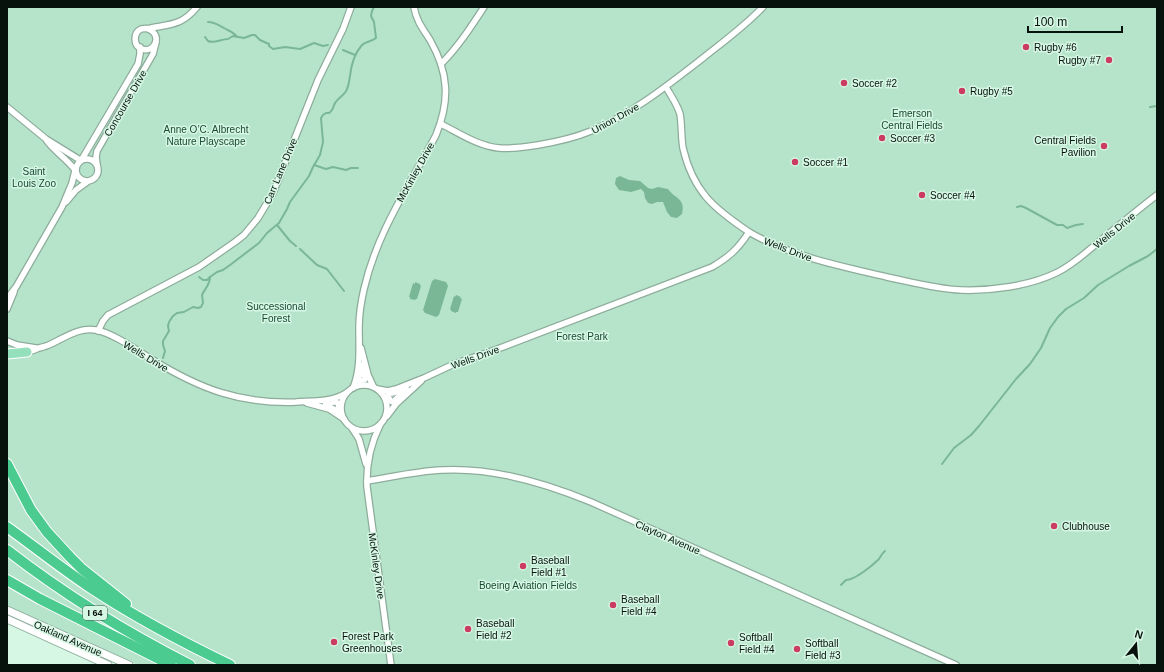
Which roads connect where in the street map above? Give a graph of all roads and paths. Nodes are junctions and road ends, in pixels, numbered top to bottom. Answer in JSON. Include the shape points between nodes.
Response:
{"nodes":[{"id":1,"x":197,"y":7,"type":"edge"},
{"id":2,"x":352,"y":7,"type":"edge"},
{"id":3,"x":414,"y":7,"type":"edge"},
{"id":4,"x":484,"y":7,"type":"edge"},
{"id":5,"x":763,"y":7,"type":"edge"},
{"id":6,"x":148,"y":29,"type":"junction"},
{"id":7,"x":156,"y":42,"type":"junction"},
{"id":8,"x":140,"y":47,"type":"junction"},
{"id":9,"x":441,"y":64,"type":"junction"},
{"id":10,"x":666,"y":87,"type":"junction"},
{"id":11,"x":7,"y":107,"type":"edge"},
{"id":12,"x":440,"y":124,"type":"junction"},
{"id":13,"x":46,"y":139,"type":"junction"},
{"id":14,"x":81,"y":160,"type":"junction"},
{"id":15,"x":97,"y":165,"type":"junction"},
{"id":16,"x":75,"y":171,"type":"junction"},
{"id":17,"x":87,"y":182,"type":"junction"},
{"id":18,"x":1157,"y":195,"type":"edge"},
{"id":19,"x":62,"y":207,"type":"junction"},
{"id":20,"x":749,"y":232,"type":"junction"},
{"id":21,"x":16,"y":287,"type":"junction"},
{"id":22,"x":7,"y":299,"type":"edge"},
{"id":23,"x":7,"y":309,"type":"edge"},
{"id":24,"x":98,"y":331,"type":"junction"},
{"id":25,"x":360,"y":340,"type":"junction"},
{"id":26,"x":7,"y":341,"type":"edge"},
{"id":27,"x":39,"y":348,"type":"junction"},
{"id":28,"x":7,"y":349,"type":"edge"},
{"id":29,"x":27,"y":352,"type":"junction"},
{"id":30,"x":7,"y":354,"type":"edge"},
{"id":31,"x":424,"y":378,"type":"junction"},
{"id":32,"x":375,"y":387,"type":"junction"},
{"id":33,"x":353,"y":388,"type":"junction"},
{"id":34,"x":346,"y":393,"type":"junction"},
{"id":35,"x":301,"y":402,"type":"junction"},
{"id":36,"x":344,"y":419,"type":"junction"},
{"id":37,"x":382,"y":422,"type":"junction"},
{"id":38,"x":350,"y":426,"type":"junction"},
{"id":39,"x":7,"y":464,"type":"edge"},
{"id":40,"x":366,"y":468,"type":"junction"},
{"id":41,"x":366,"y":481,"type":"junction"},
{"id":42,"x":7,"y":527,"type":"edge"},
{"id":43,"x":7,"y":550,"type":"edge"},
{"id":44,"x":7,"y":580,"type":"edge"},
{"id":45,"x":7,"y":610,"type":"edge"},
{"id":46,"x":140,"y":618,"type":"junction"},
{"id":47,"x":7,"y":619,"type":"edge"},
{"id":48,"x":110,"y":657,"type":"junction"},
{"id":49,"x":120,"y":663,"type":"edge"},
{"id":50,"x":107,"y":665,"type":"edge"},
{"id":51,"x":129,"y":665,"type":"edge"},
{"id":52,"x":171,"y":665,"type":"edge"},
{"id":53,"x":190,"y":665,"type":"edge"},
{"id":54,"x":230,"y":665,"type":"edge"},
{"id":55,"x":391,"y":665,"type":"edge"},
{"id":56,"x":956,"y":665,"type":"edge"}],
"edges":[{"from":1,"to":6,"type":"street","via":[[176,24]]},
{"from":2,"to":24,"type":"street","name":"Carr Lane Drive","via":[[318,80],[273,193],[258,218],[244,235],[226,249],[184,276],[108,316]]},
{"from":3,"to":9,"type":"street","name":"McKinley Drive","via":[[419,23]]},
{"from":4,"to":9,"type":"street","via":[[463,40]]},
{"from":5,"to":10,"type":"street","name":"Union Drive","via":[[735,33]]},
{"from":6,"to":7,"type":"street","via":[[155,34]]},
{"from":6,"to":8,"type":"street","via":[[142,29],[136,34],[136,42]]},
{"from":7,"to":8,"type":"street","via":[[151,48]]},
{"from":7,"to":15,"type":"street","name":"Concourse Drive","via":[[153,54],[98,151]]},
{"from":8,"to":14,"type":"street","name":"Concourse Drive","via":[[138,64]]},
{"from":9,"to":12,"type":"street","name":"McKinley Drive","via":[[446,94]]},
{"from":10,"to":12,"type":"street","name":"Union Drive","via":[[606,125],[551,143],[513,148],[492,147]]},
{"from":10,"to":20,"type":"street","via":[[680,114],[683,146],[694,178],[710,202]]},
{"from":11,"to":13,"type":"street"},
{"from":12,"to":25,"type":"street","name":"McKinley Drive","via":[[373,255],[362,300]]},
{"from":13,"to":14,"type":"street"},
{"from":13,"to":16,"type":"street"},
{"from":14,"to":15,"type":"street","via":[[91,159]]},
{"from":14,"to":16,"type":"street"},
{"from":15,"to":17,"type":"street","via":[[96,176]]},
{"from":16,"to":17,"type":"street","via":[[79,179]]},
{"from":16,"to":19,"type":"street"},
{"from":17,"to":19,"type":"street","via":[[76,190]]},
{"from":18,"to":20,"type":"street","name":"Wells Drive","via":[[1076,261],[1058,272],[1042,279],[990,289],[962,290],[937,287],[850,268],[784,249]]},
{"from":19,"to":21,"type":"street"},
{"from":20,"to":31,"type":"street","name":"Wells Drive","via":[[732,254],[712,267],[454,364]]},
{"from":21,"to":22,"type":"street"},
{"from":21,"to":23,"type":"street"},
{"from":24,"to":27,"type":"street","name":"Wells Drive","via":[[74,332]]},
{"from":24,"to":35,"type":"street","name":"Wells Drive","via":[[116,338],[182,377],[212,390],[259,401]]},
{"from":25,"to":32,"type":"street","name":"McKinley Drive","via":[[368,375]]},
{"from":25,"to":33,"type":"street","name":"McKinley Drive","via":[[358,372]]},
{"from":26,"to":27,"type":"street","name":"Wells Drive"},
{"from":27,"to":29,"type":"street","name":"Wells Drive"},
{"from":28,"to":29,"type":"street","name":"Wells Drive"},
{"from":29,"to":30,"type":"main road"},
{"from":31,"to":32,"type":"street","name":"Wells Drive","via":[[388,391]]},
{"from":31,"to":37,"type":"street","name":"Wells Drive","via":[[396,404]]},
{"from":32,"to":33,"type":"street","via":[[359,385]]},
{"from":32,"to":37,"type":"street","via":[[387,403],[387,411]]},
{"from":33,"to":34,"type":"street"},
{"from":34,"to":35,"type":"street","name":"Wells Drive","via":[[330,400]]},
{"from":34,"to":36,"type":"street","via":[[341,406]]},
{"from":35,"to":36,"type":"street","name":"Wells Drive","via":[[333,411]]},
{"from":36,"to":38,"type":"street"},
{"from":37,"to":38,"type":"street","via":[[372,429],[364,430]]},
{"from":37,"to":40,"type":"street","name":"McKinley Drive","via":[[371,445]]},
{"from":38,"to":40,"type":"street","name":"McKinley Drive","via":[[359,439]]},
{"from":39,"to":46,"type":"highway","via":[[31,510],[47,532],[74,561]]},
{"from":40,"to":41,"type":"street","name":"McKinley Drive"},
{"from":41,"to":55,"type":"street","name":"McKinley Drive"},
{"from":41,"to":56,"type":"street","name":"Clayton Avenue","via":[[456,469],[487,472],[549,486],[591,502]]},
{"from":42,"to":46,"type":"highway","number":"I 64","via":[[91,588]]},
{"from":43,"to":53,"type":"highway","number":"I 64","via":[[107,620]]},
{"from":44,"to":52,"type":"highway"},
{"from":45,"to":48,"type":"street","name":"Oakland Avenue"},
{"from":46,"to":54,"type":"highway","number":"I 64"},
{"from":47,"to":50,"type":"street","name":"Oakland Avenue"},
{"from":48,"to":49,"type":"street","name":"Oakland Avenue"},
{"from":48,"to":50,"type":"street"},
{"from":49,"to":51,"type":"street","name":"Oakland Avenue"}]}
